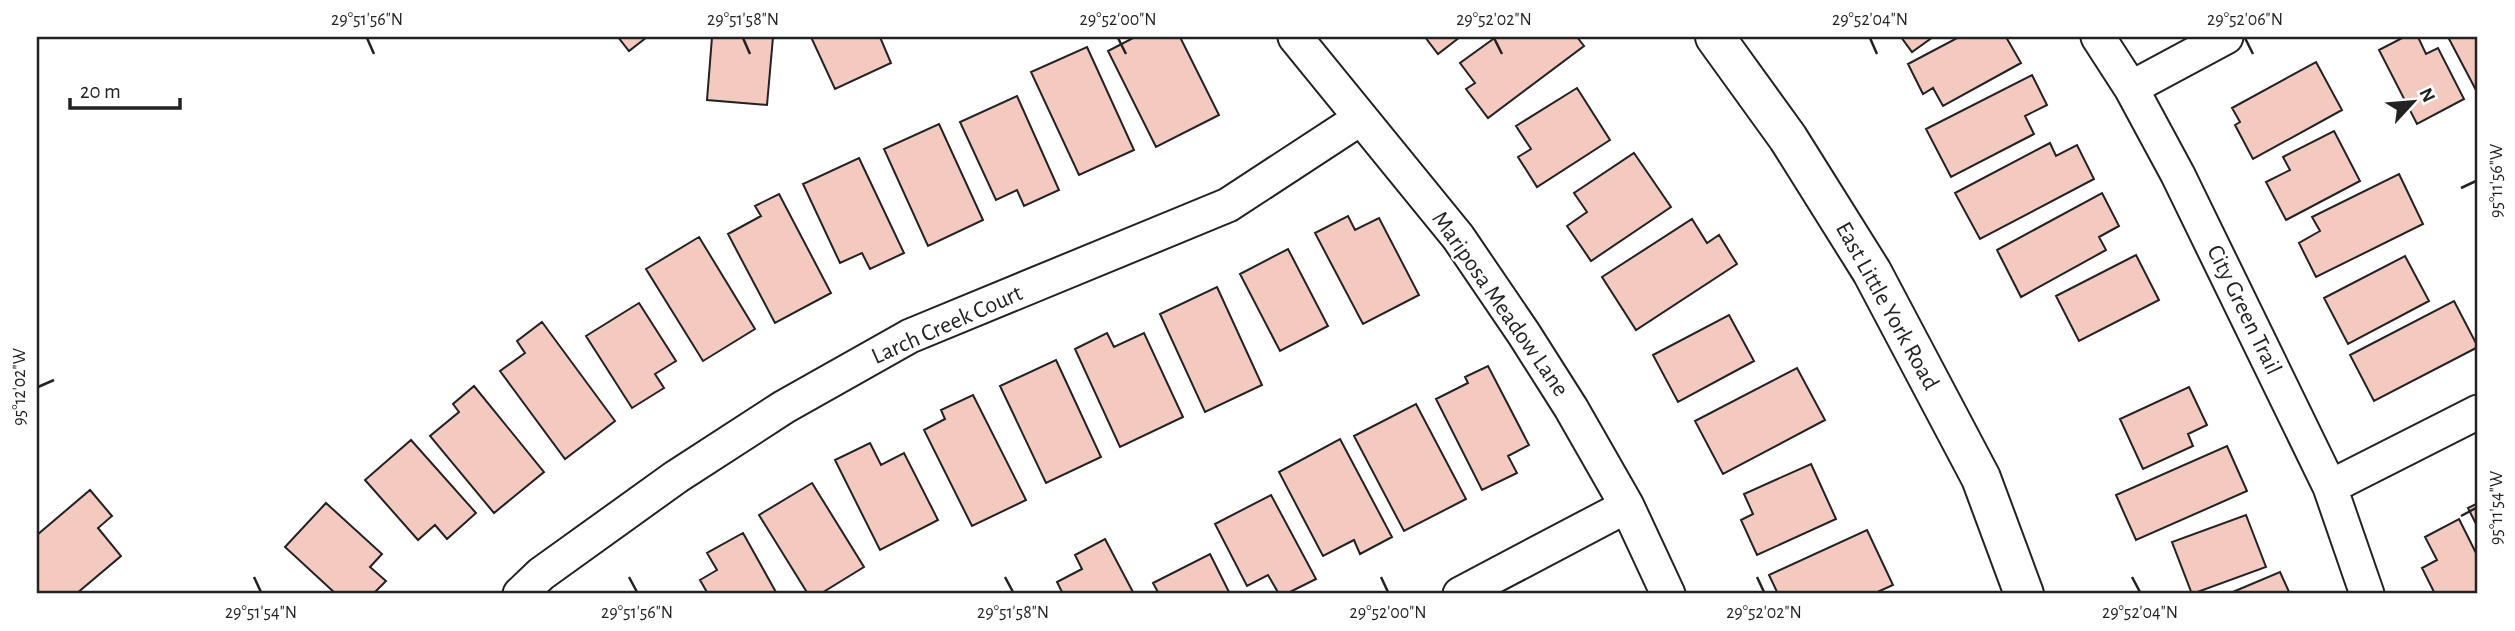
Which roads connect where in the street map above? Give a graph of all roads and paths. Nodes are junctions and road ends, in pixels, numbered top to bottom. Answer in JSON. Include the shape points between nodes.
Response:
{"nodes":[{"id":1,"x":1294,"y":37,"type":"edge"},
{"id":2,"x":1715,"y":37,"type":"edge"},
{"id":3,"x":2098,"y":37,"type":"edge"},
{"id":4,"x":2226,"y":37,"type":"edge"},
{"id":5,"x":2131,"y":88,"type":"junction"},
{"id":6,"x":1361,"y":118,"type":"junction"},
{"id":7,"x":2478,"y":412,"type":"edge"},
{"id":8,"x":2330,"y":487,"type":"junction"},
{"id":9,"x":1627,"y":506,"type":"junction"},
{"id":10,"x":520,"y":594,"type":"edge"},
{"id":11,"x":1460,"y":594,"type":"edge"},
{"id":12,"x":1668,"y":594,"type":"edge"},
{"id":13,"x":2024,"y":594,"type":"edge"},
{"id":14,"x":2367,"y":594,"type":"edge"}],
"edges":[{"from":1,"to":6,"type":"street","name":"Mariposa Meadow Lane"},
{"from":2,"to":13,"type":"street","name":"East Little York Road","via":[[1788,138],[1872,272],[1981,478]]},
{"from":3,"to":5,"type":"street","name":"City Green Trail"},
{"from":4,"to":5,"type":"street"},
{"from":5,"to":8,"type":"street","name":"City Green Trail"},
{"from":6,"to":9,"type":"street","name":"Mariposa Meadow Lane","via":[[1465,248],[1571,408]]},
{"from":6,"to":10,"type":"street","name":"Larch Creek Court","via":[[1227,205],[910,336],[784,407],[676,477]]},
{"from":7,"to":8,"type":"street"},
{"from":8,"to":14,"type":"street","name":"City Green Trail"},
{"from":9,"to":11,"type":"street"},
{"from":9,"to":12,"type":"street","name":"Mariposa Meadow Lane"}]}
